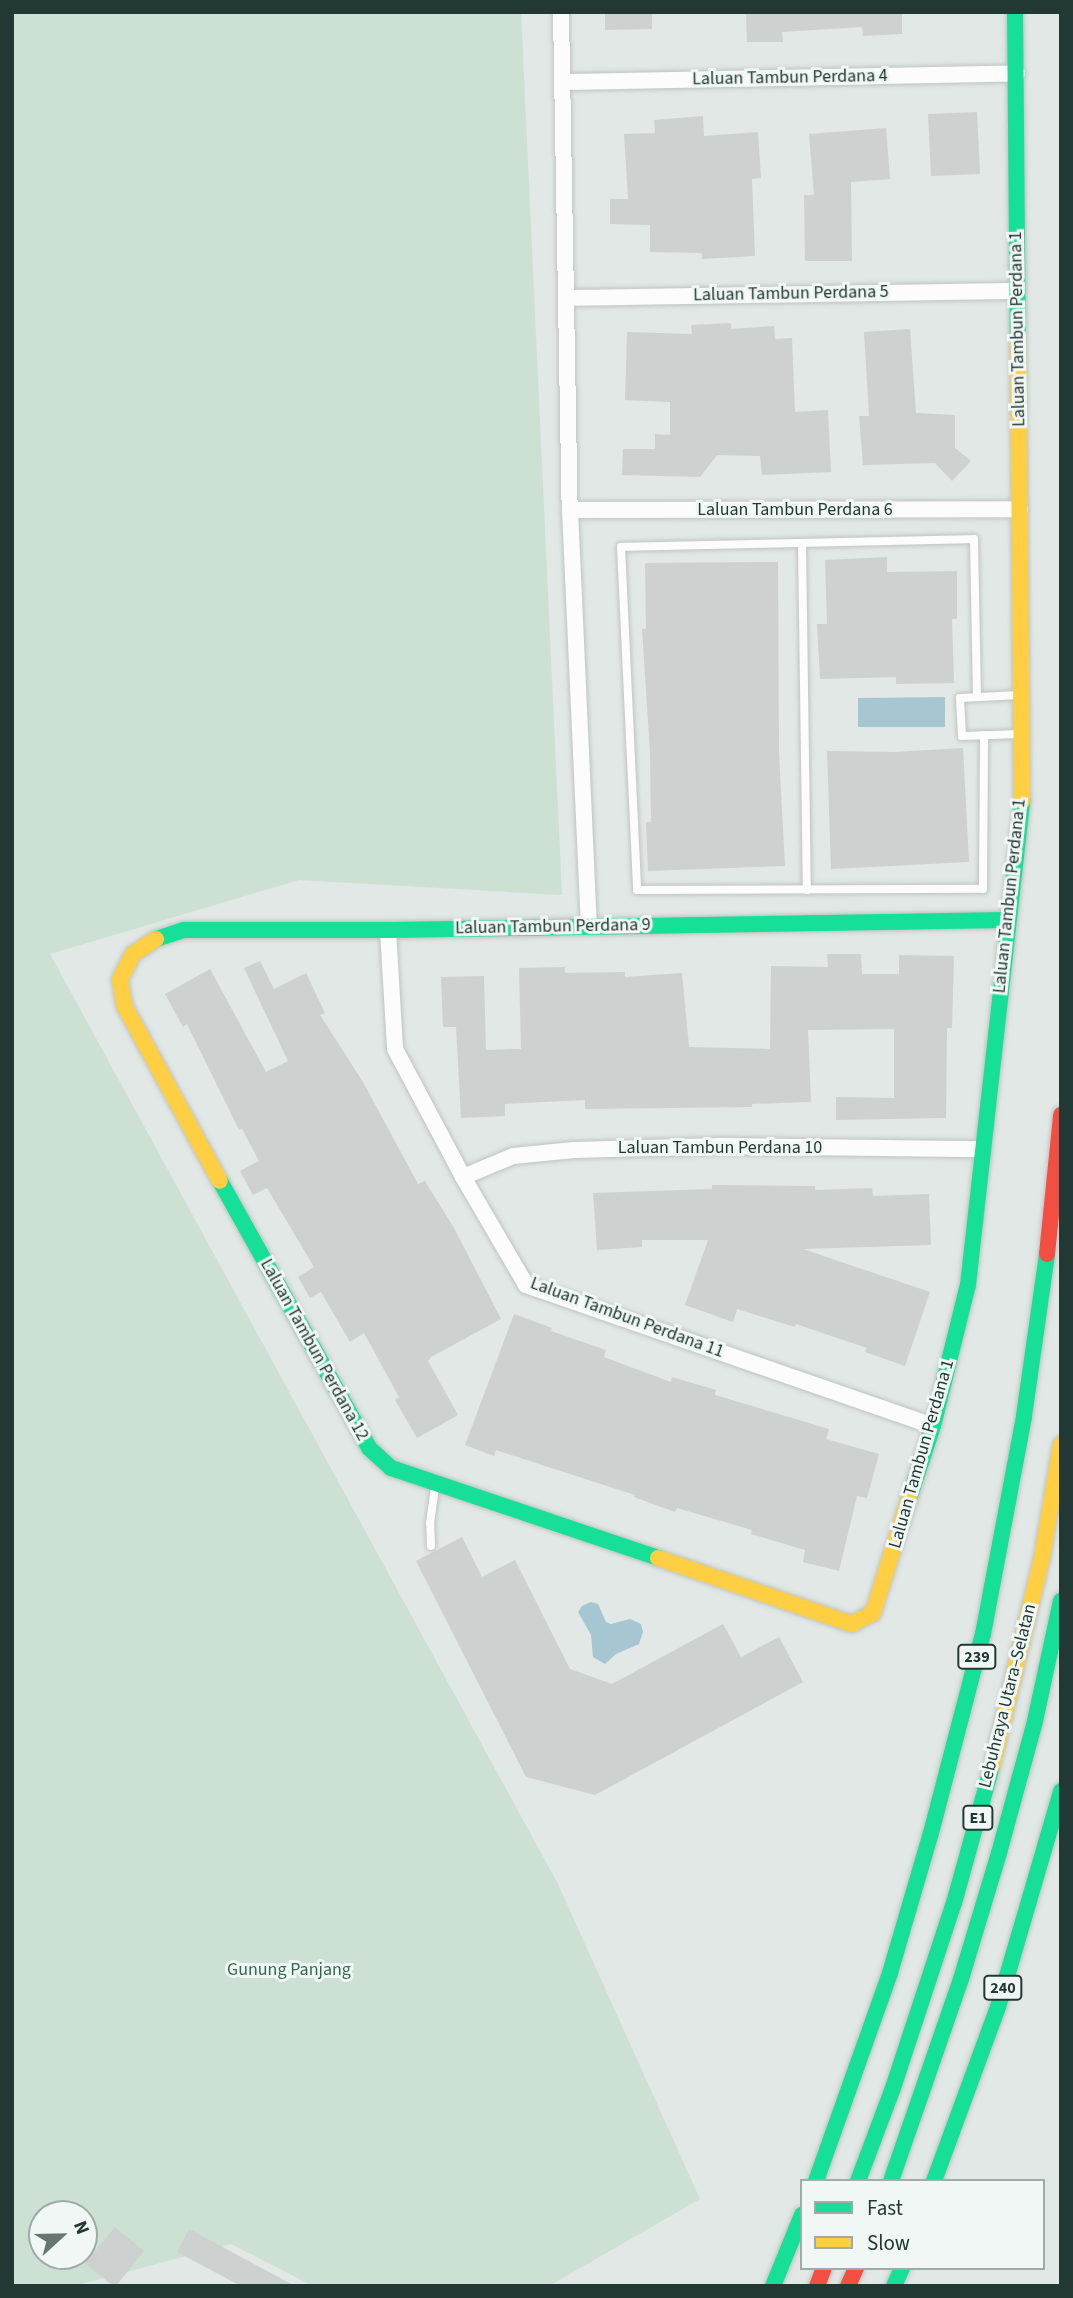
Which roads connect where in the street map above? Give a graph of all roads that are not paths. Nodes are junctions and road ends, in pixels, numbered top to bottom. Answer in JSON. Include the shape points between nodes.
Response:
{"nodes":[{"id":1,"x":561,"y":12,"type":"edge"},
{"id":2,"x":1015,"y":12,"type":"edge"},
{"id":3,"x":1017,"y":73,"type":"junction"},
{"id":4,"x":563,"y":82,"type":"junction"},
{"id":5,"x":1016,"y":291,"type":"junction"},
{"id":6,"x":566,"y":298,"type":"junction"},
{"id":7,"x":1020,"y":509,"type":"junction"},
{"id":8,"x":570,"y":510,"type":"junction"},
{"id":9,"x":802,"y":543,"type":"junction"},
{"id":10,"x":1022,"y":695,"type":"junction"},
{"id":11,"x":977,"y":697,"type":"junction"},
{"id":12,"x":1022,"y":734,"type":"junction"},
{"id":13,"x":984,"y":735,"type":"junction"},
{"id":14,"x":807,"y":890,"type":"junction"},
{"id":15,"x":1007,"y":920,"type":"junction"},
{"id":16,"x":589,"y":926,"type":"junction"},
{"id":17,"x":388,"y":930,"type":"junction"},
{"id":18,"x":120,"y":980,"type":"joint"},
{"id":19,"x":1061,"y":1115,"type":"edge"},
{"id":20,"x":982,"y":1149,"type":"junction"},
{"id":21,"x":463,"y":1177,"type":"junction"},
{"id":22,"x":933,"y":1426,"type":"junction"},
{"id":23,"x":1061,"y":1445,"type":"edge"},
{"id":24,"x":435,"y":1484,"type":"junction"},
{"id":25,"x":431,"y":1546,"type":"dead end"},
{"id":26,"x":1061,"y":1601,"type":"edge"},
{"id":27,"x":852,"y":1624,"type":"joint"},
{"id":28,"x":1061,"y":1791,"type":"edge"},
{"id":29,"x":817,"y":2179,"type":"edge"},
{"id":30,"x":859,"y":2179,"type":"edge"},
{"id":31,"x":892,"y":2179,"type":"edge"},
{"id":32,"x":935,"y":2179,"type":"edge"},
{"id":33,"x":800,"y":2220,"type":"edge"},
{"id":34,"x":855,"y":2270,"type":"edge"},
{"id":35,"x":901,"y":2270,"type":"edge"},
{"id":36,"x":774,"y":2286,"type":"edge"},
{"id":37,"x":848,"y":2286,"type":"edge"},
{"id":38,"x":894,"y":2286,"type":"edge"}],
"edges":[{"from":1,"to":4,"type":"street"},
{"from":2,"to":3,"type":"main road","name":"Laluan Tambun Perdana 1"},
{"from":3,"to":4,"type":"street","name":"Laluan Tambun Perdana 4"},
{"from":3,"to":5,"type":"main road","name":"Laluan Tambun Perdana 1"},
{"from":4,"to":6,"type":"street"},
{"from":5,"to":6,"type":"street","name":"Laluan Tambun Perdana 5"},
{"from":5,"to":7,"type":"main road","name":"Laluan Tambun Perdana 1"},
{"from":6,"to":8,"type":"street"},
{"from":7,"to":8,"type":"street","name":"Laluan Tambun Perdana 6"},
{"from":7,"to":10,"type":"main road","name":"Laluan Tambun Perdana 1"},
{"from":8,"to":16,"type":"street"},
{"from":9,"to":11,"type":"lane","via":[[974,539]]},
{"from":9,"to":14,"type":"lane"},
{"from":9,"to":14,"type":"lane","via":[[621,547],[637,890]]},
{"from":10,"to":11,"type":"lane"},
{"from":10,"to":12,"type":"main road","name":"Laluan Tambun Perdana 1"},
{"from":11,"to":13,"type":"lane","via":[[960,698],[962,736]]},
{"from":12,"to":13,"type":"lane"},
{"from":12,"to":15,"type":"main road","name":"Laluan Tambun Perdana 1","via":[[1023,814]]},
{"from":13,"to":14,"type":"lane","via":[[984,889]]},
{"from":15,"to":16,"type":"main road","name":"Laluan Tambun Perdana 9"},
{"from":15,"to":20,"type":"main road","name":"Laluan Tambun Perdana 1"},
{"from":16,"to":17,"type":"main road","name":"Laluan Tambun Perdana 9"},
{"from":17,"to":18,"type":"main road","name":"Laluan Tambun Perdana 9","via":[[184,930],[158,938],[133,954]]},
{"from":17,"to":21,"type":"street","name":"Laluan Tambun Perdana 11","via":[[396,1049]]},
{"from":18,"to":24,"type":"main road","name":"Laluan Tambun Perdana 12","via":[[137,1033],[369,1448],[391,1468]]},
{"from":19,"to":29,"type":"main road","number":"239","via":[[1028,1390],[983,1634],[890,1973]]},
{"from":20,"to":21,"type":"street","name":"Laluan Tambun Perdana 10","via":[[720,1146],[574,1150],[513,1156]]},
{"from":20,"to":22,"type":"main road","name":"Laluan Tambun Perdana 1","via":[[968,1285]]},
{"from":21,"to":22,"type":"street","name":"Laluan Tambun Perdana 11","via":[[526,1285]]},
{"from":22,"to":27,"type":"main road","name":"Laluan Tambun Perdana 1","via":[[877,1605],[867,1619]]},
{"from":23,"to":30,"type":"main road","name":"Lebuhraya Utara–Selatan","number":"E1","via":[[1042,1557],[1003,1726],[954,1903]]},
{"from":24,"to":25,"type":"lane"},
{"from":24,"to":27,"type":"main road","name":"Laluan Tambun Perdana 12"},
{"from":26,"to":31,"type":"main road","name":"Lebuhraya Utara–Selatan","number":"E1","via":[[999,1853]]},
{"from":28,"to":32,"type":"main road","number":"240","via":[[998,2007]]},
{"from":33,"to":36,"type":"main road"},
{"from":34,"to":37,"type":"main road"},
{"from":35,"to":38,"type":"main road"}]}
